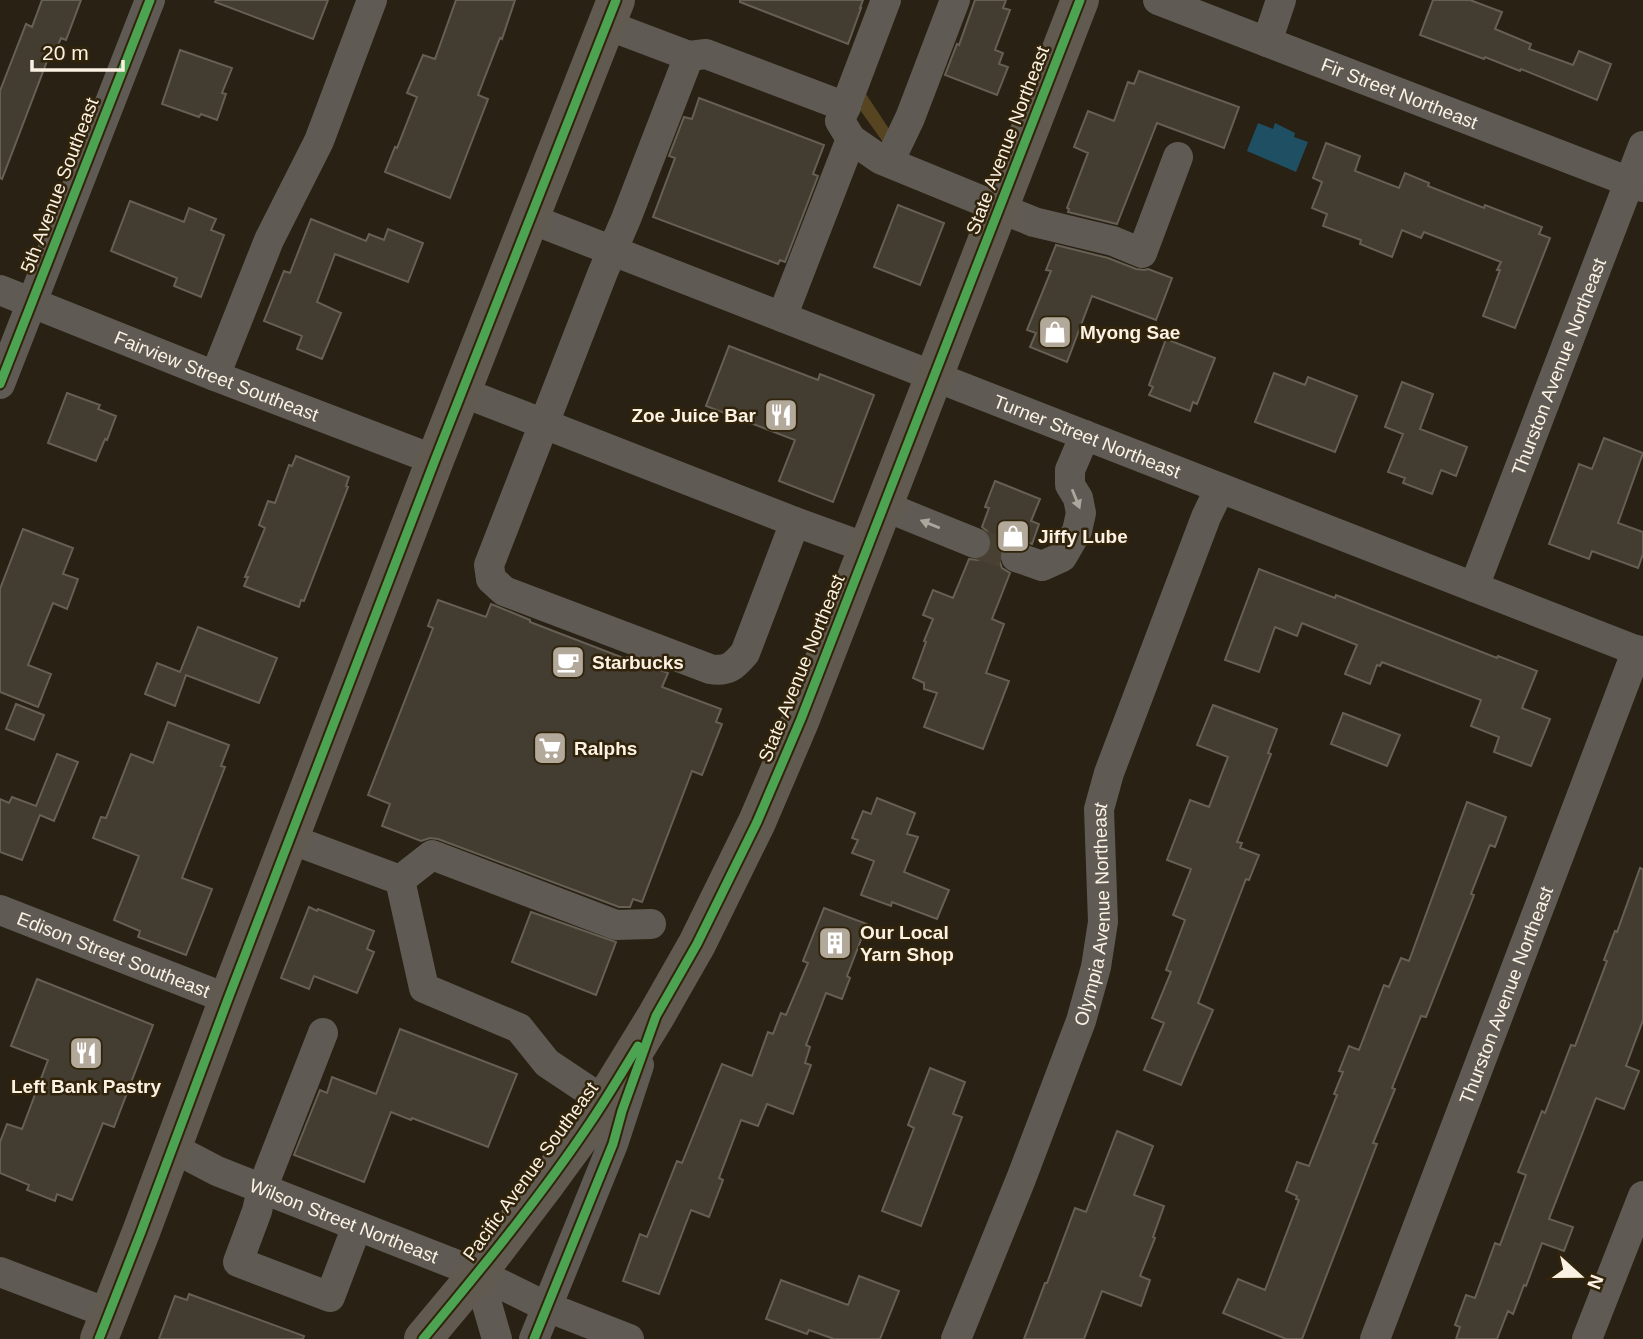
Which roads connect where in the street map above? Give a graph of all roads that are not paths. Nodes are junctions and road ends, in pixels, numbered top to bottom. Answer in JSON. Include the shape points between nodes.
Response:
{"nodes":[{"id":1,"x":150,"y":0,"type":"edge"},
{"id":2,"x":372,"y":0,"type":"edge"},
{"id":3,"x":886,"y":0,"type":"edge"},
{"id":4,"x":955,"y":0,"type":"edge"},
{"id":5,"x":1080,"y":0,"type":"edge"},
{"id":6,"x":1158,"y":0,"type":"edge"},
{"id":7,"x":1281,"y":0,"type":"edge"},
{"id":8,"x":611,"y":13,"type":"edge"},
{"id":9,"x":1267,"y":41,"type":"junction"},
{"id":10,"x":689,"y":56,"type":"junction"},
{"id":11,"x":846,"y":107,"type":"junction"},
{"id":12,"x":851,"y":139,"type":"junction"},
{"id":13,"x":1643,"y":146,"type":"edge"},
{"id":14,"x":1178,"y":157,"type":"dead end"},
{"id":15,"x":889,"y":162,"type":"junction"},
{"id":16,"x":1636,"y":185,"type":"edge"},
{"id":17,"x":999,"y":208,"type":"junction"},
{"id":18,"x":531,"y":219,"type":"junction"},
{"id":19,"x":611,"y":250,"type":"junction"},
{"id":20,"x":0,"y":290,"type":"edge"},
{"id":21,"x":32,"y":302,"type":"junction"},
{"id":22,"x":782,"y":317,"type":"junction"},
{"id":23,"x":215,"y":376,"type":"junction"},
{"id":24,"x":934,"y":377,"type":"junction"},
{"id":25,"x":0,"y":384,"type":"edge"},
{"id":26,"x":462,"y":392,"type":"junction"},
{"id":27,"x":544,"y":424,"type":"junction"},
{"id":28,"x":1085,"y":435,"type":"junction"},
{"id":29,"x":435,"y":460,"type":"junction"},
{"id":30,"x":1220,"y":488,"type":"junction"},
{"id":31,"x":884,"y":506,"type":"junction"},
{"id":32,"x":795,"y":522,"type":"junction"},
{"id":33,"x":975,"y":543,"type":"tunnel mouth"},
{"id":34,"x":867,"y":548,"type":"junction"},
{"id":35,"x":1016,"y":558,"type":"tunnel mouth"},
{"id":36,"x":1474,"y":587,"type":"junction"},
{"id":37,"x":1640,"y":652,"type":"edge"},
{"id":38,"x":290,"y":839,"type":"junction"},
{"id":39,"x":400,"y":880,"type":"junction"},
{"id":40,"x":0,"y":910,"type":"edge"},
{"id":41,"x":652,"y":924,"type":"dead end"},
{"id":42,"x":228,"y":999,"type":"junction"},
{"id":43,"x":656,"y":1016,"type":"junction"},
{"id":44,"x":323,"y":1033,"type":"dead end"},
{"id":45,"x":604,"y":1101,"type":"junction"},
{"id":46,"x":173,"y":1148,"type":"junction"},
{"id":47,"x":262,"y":1189,"type":"junction"},
{"id":48,"x":1643,"y":1196,"type":"edge"},
{"id":49,"x":357,"y":1226,"type":"junction"},
{"id":50,"x":0,"y":1272,"type":"edge"},
{"id":51,"x":478,"y":1273,"type":"junction"},
{"id":52,"x":547,"y":1307,"type":"junction"},
{"id":53,"x":105,"y":1327,"type":"edge"},
{"id":54,"x":423,"y":1339,"type":"edge"},
{"id":55,"x":497,"y":1339,"type":"edge"},
{"id":56,"x":534,"y":1339,"type":"edge"},
{"id":57,"x":629,"y":1339,"type":"edge"},
{"id":58,"x":956,"y":1339,"type":"edge"},
{"id":59,"x":1375,"y":1339,"type":"edge"},
{"id":60,"x":1587,"y":1339,"type":"edge"}],
"edges":[{"from":1,"to":21,"type":"street","name":"5th Avenue Southeast"},
{"from":2,"to":23,"type":"street","via":[[319,141],[269,240]]},
{"from":3,"to":11,"type":"street"},
{"from":4,"to":15,"type":"street"},
{"from":5,"to":17,"type":"main road","name":"State Avenue Northeast"},
{"from":6,"to":9,"type":"street","name":"Fir Street Northeast"},
{"from":7,"to":9,"type":"street"},
{"from":8,"to":10,"type":"street"},
{"from":8,"to":18,"type":"main road"},
{"from":9,"to":16,"type":"street","name":"Fir Street Northeast"},
{"from":10,"to":11,"type":"street","via":[[706,54]]},
{"from":10,"to":19,"type":"street"},
{"from":11,"to":12,"type":"street","via":[[840,121]]},
{"from":12,"to":15,"type":"street"},
{"from":12,"to":22,"type":"street"},
{"from":13,"to":16,"type":"street","name":"Thurston Avenue Northeast"},
{"from":14,"to":17,"type":"street","via":[[1142,253]]},
{"from":15,"to":17,"type":"street"},
{"from":16,"to":36,"type":"street","name":"Thurston Avenue Northeast"},
{"from":17,"to":24,"type":"main road","name":"State Avenue Northeast"},
{"from":18,"to":19,"type":"street","name":"Turner Street Northeast"},
{"from":18,"to":26,"type":"main road"},
{"from":19,"to":22,"type":"street","name":"Turner Street Northeast"},
{"from":19,"to":27,"type":"street"},
{"from":20,"to":21,"type":"street","name":"Fairview Street Southeast"},
{"from":21,"to":23,"type":"street","name":"Fairview Street Southeast"},
{"from":21,"to":25,"type":"street","name":"5th Avenue Southeast"},
{"from":22,"to":24,"type":"street","name":"Turner Street Northeast"},
{"from":23,"to":29,"type":"street","name":"Fairview Street Southeast"},
{"from":24,"to":28,"type":"street","name":"Turner Street Northeast"},
{"from":24,"to":31,"type":"main road","name":"State Avenue Northeast"},
{"from":26,"to":27,"type":"street"},
{"from":26,"to":29,"type":"main road"},
{"from":27,"to":32,"type":"street"},
{"from":27,"to":32,"type":"street","via":[[489,565],[491,579],[504,591],[720,671],[733,666],[745,653]]},
{"from":28,"to":30,"type":"street","name":"Turner Street Northeast"},
{"from":28,"to":35,"type":"street","one_way":true,"via":[[1070,470],[1070,485],[1081,513],[1077,531],[1062,557],[1052,562],[1042,566]]},
{"from":29,"to":38,"type":"main road"},
{"from":30,"to":36,"type":"street","name":"Turner Street Northeast"},
{"from":30,"to":58,"type":"street","name":"Olympia Avenue Northeast","via":[[1099,809],[1103,922],[1081,1021]]},
{"from":33,"to":31,"type":"street","one_way":true},
{"from":31,"to":34,"type":"main road","name":"State Avenue Northeast"},
{"from":32,"to":34,"type":"street"},
{"from":34,"to":43,"type":"main road","name":"State Avenue Northeast","via":[[757,822]]},
{"from":36,"to":37,"type":"street","name":"Turner Street Northeast"},
{"from":37,"to":59,"type":"street","name":"Thurston Avenue Northeast"},
{"from":38,"to":39,"type":"street"},
{"from":38,"to":42,"type":"main road"},
{"from":39,"to":41,"type":"street","via":[[432,855],[616,925]]},
{"from":39,"to":45,"type":"street","via":[[425,989],[519,1027],[547,1063]]},
{"from":40,"to":42,"type":"street","name":"Edison Street Southeast"},
{"from":42,"to":46,"type":"main road"},
{"from":43,"to":45,"type":"main road","name":"Pacific Avenue Southeast"},
{"from":43,"to":52,"type":"street","name":"State Avenue Northeast","via":[[613,1144]]},
{"from":44,"to":47,"type":"street"},
{"from":45,"to":51,"type":"main road","name":"Pacific Avenue Southeast"},
{"from":46,"to":47,"type":"street","name":"Wilson Street Northeast"},
{"from":46,"to":53,"type":"main road"},
{"from":47,"to":49,"type":"street","name":"Wilson Street Northeast"},
{"from":47,"to":49,"type":"street","via":[[238,1262],[330,1297]]},
{"from":48,"to":60,"type":"street"},
{"from":49,"to":51,"type":"street","name":"Wilson Street Northeast"},
{"from":50,"to":53,"type":"street"},
{"from":51,"to":52,"type":"street","name":"Wilson Street Northeast"},
{"from":51,"to":54,"type":"main road","name":"Pacific Avenue Southeast"},
{"from":51,"to":55,"type":"street"},
{"from":52,"to":56,"type":"street","name":"State Avenue Northeast"},
{"from":52,"to":57,"type":"street","name":"Wilson Street Northeast"}]}
